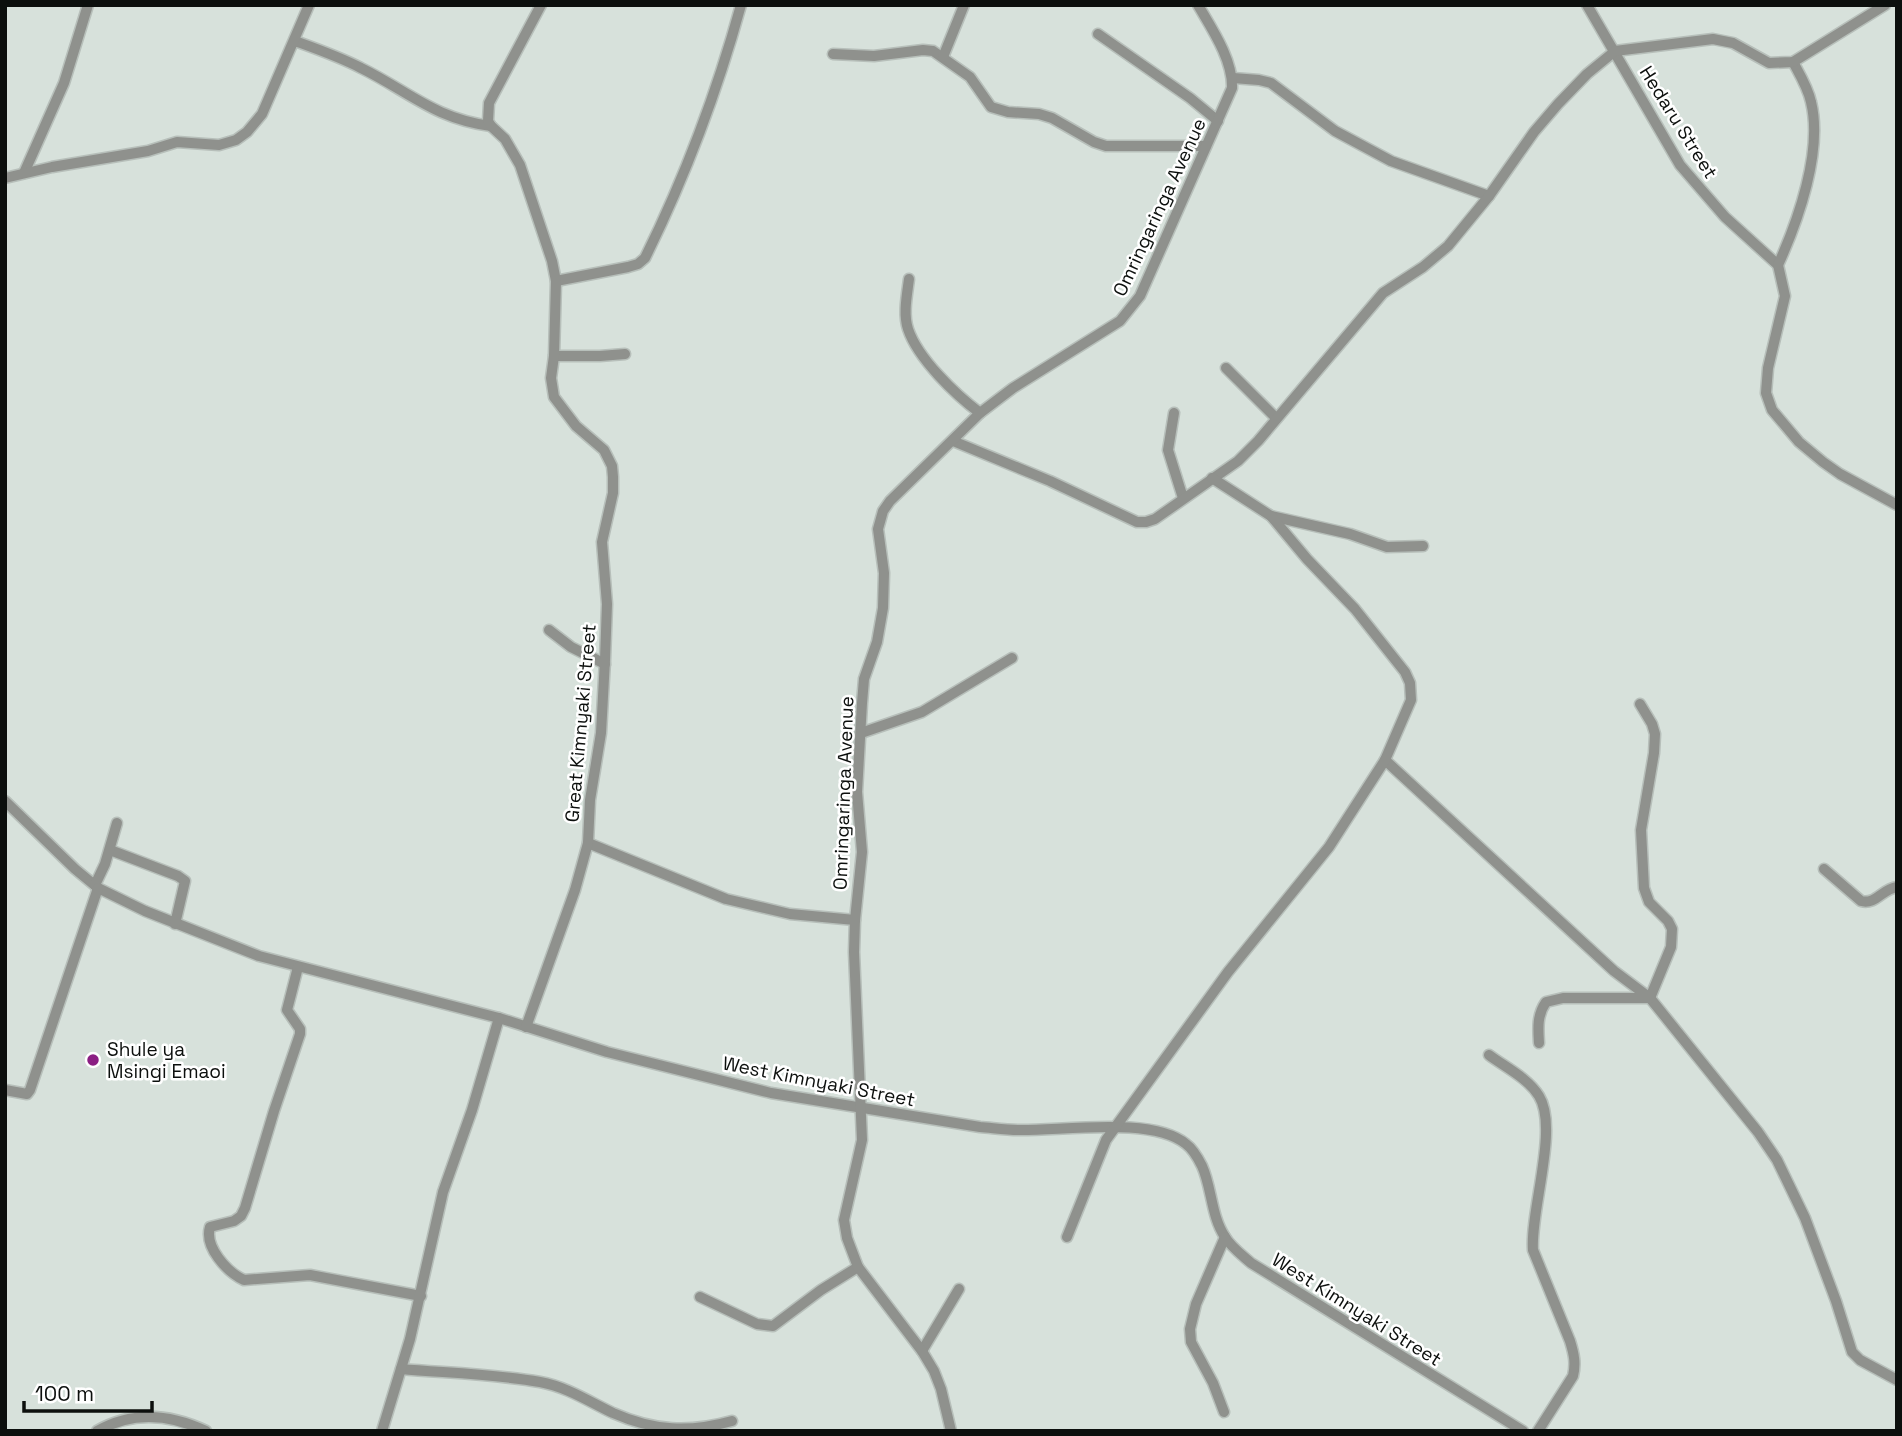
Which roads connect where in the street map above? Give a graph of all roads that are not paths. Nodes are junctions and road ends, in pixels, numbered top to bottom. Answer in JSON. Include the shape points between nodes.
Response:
{"nodes":[{"id":1,"x":88,"y":5,"type":"edge"},
{"id":2,"x":309,"y":5,"type":"edge"},
{"id":3,"x":541,"y":5,"type":"edge"},
{"id":4,"x":741,"y":5,"type":"edge"},
{"id":5,"x":964,"y":5,"type":"edge"},
{"id":6,"x":1198,"y":5,"type":"edge"},
{"id":7,"x":1587,"y":5,"type":"edge"},
{"id":8,"x":1885,"y":5,"type":"edge"},
{"id":9,"x":1098,"y":34,"type":"dead end"},
{"id":10,"x":295,"y":41,"type":"junction"},
{"id":11,"x":1615,"y":51,"type":"junction"},
{"id":12,"x":833,"y":54,"type":"dead end"},
{"id":13,"x":943,"y":57,"type":"junction"},
{"id":14,"x":1793,"y":62,"type":"junction"},
{"id":15,"x":1233,"y":78,"type":"junction"},
{"id":16,"x":1218,"y":121,"type":"junction"},
{"id":17,"x":491,"y":126,"type":"junction"},
{"id":18,"x":1206,"y":146,"type":"junction"},
{"id":19,"x":24,"y":173,"type":"junction"},
{"id":20,"x":5,"y":178,"type":"edge"},
{"id":21,"x":1489,"y":196,"type":"junction"},
{"id":22,"x":1778,"y":265,"type":"junction"},
{"id":23,"x":909,"y":279,"type":"dead end"},
{"id":24,"x":556,"y":281,"type":"junction"},
{"id":25,"x":625,"y":354,"type":"dead end"},
{"id":26,"x":554,"y":356,"type":"junction"},
{"id":27,"x":1226,"y":368,"type":"dead end"},
{"id":28,"x":980,"y":413,"type":"junction"},
{"id":29,"x":1174,"y":413,"type":"dead end"},
{"id":30,"x":1276,"y":418,"type":"junction"},
{"id":31,"x":953,"y":441,"type":"junction"},
{"id":32,"x":1212,"y":478,"type":"junction"},
{"id":33,"x":1183,"y":498,"type":"junction"},
{"id":34,"x":1897,"y":505,"type":"edge"},
{"id":35,"x":1271,"y":516,"type":"junction"},
{"id":36,"x":1423,"y":546,"type":"dead end"},
{"id":37,"x":550,"y":630,"type":"dead end"},
{"id":38,"x":1012,"y":658,"type":"dead end"},
{"id":39,"x":605,"y":664,"type":"junction"},
{"id":40,"x":1640,"y":704,"type":"dead end"},
{"id":41,"x":860,"y":733,"type":"junction"},
{"id":42,"x":1385,"y":760,"type":"junction"},
{"id":43,"x":5,"y":801,"type":"edge"},
{"id":44,"x":117,"y":823,"type":"dead end"},
{"id":45,"x":588,"y":843,"type":"junction"},
{"id":46,"x":110,"y":850,"type":"junction"},
{"id":47,"x":1824,"y":869,"type":"dead end"},
{"id":48,"x":96,"y":887,"type":"junction"},
{"id":49,"x":1897,"y":887,"type":"edge"},
{"id":50,"x":855,"y":920,"type":"junction"},
{"id":51,"x":175,"y":924,"type":"junction"},
{"id":52,"x":298,"y":967,"type":"junction"},
{"id":53,"x":1650,"y":998,"type":"junction"},
{"id":54,"x":499,"y":1018,"type":"junction"},
{"id":55,"x":526,"y":1027,"type":"junction"},
{"id":56,"x":1539,"y":1043,"type":"dead end"},
{"id":57,"x":1489,"y":1055,"type":"dead end"},
{"id":58,"x":5,"y":1090,"type":"edge"},
{"id":59,"x":861,"y":1107,"type":"junction"},
{"id":60,"x":1116,"y":1126,"type":"junction"},
{"id":61,"x":1067,"y":1237,"type":"dead end"},
{"id":62,"x":1224,"y":1237,"type":"junction"},
{"id":63,"x":858,"y":1267,"type":"junction"},
{"id":64,"x":959,"y":1289,"type":"dead end"},
{"id":65,"x":421,"y":1296,"type":"junction"},
{"id":66,"x":700,"y":1297,"type":"dead end"},
{"id":67,"x":922,"y":1351,"type":"junction"},
{"id":68,"x":401,"y":1369,"type":"junction"},
{"id":69,"x":1897,"y":1380,"type":"edge"},
{"id":70,"x":1224,"y":1412,"type":"dead end"},
{"id":71,"x":732,"y":1421,"type":"dead end"},
{"id":72,"x":97,"y":1431,"type":"edge"},
{"id":73,"x":206,"y":1431,"type":"edge"},
{"id":74,"x":382,"y":1431,"type":"edge"},
{"id":75,"x":951,"y":1431,"type":"edge"},
{"id":76,"x":1523,"y":1431,"type":"edge"},
{"id":77,"x":1538,"y":1431,"type":"edge"}],
"edges":[{"from":1,"to":19,"type":"street","via":[[64,83]]},
{"from":2,"to":10,"type":"street"},
{"from":3,"to":17,"type":"street","via":[[489,103]]},
{"from":4,"to":24,"type":"street","via":[[705,117],[645,258],[628,267]]},
{"from":5,"to":13,"type":"street"},
{"from":6,"to":15,"type":"street"},
{"from":7,"to":11,"type":"street","name":"Hedaru Street"},
{"from":8,"to":14,"type":"street"},
{"from":9,"to":16,"type":"street"},
{"from":10,"to":17,"type":"street","via":[[363,68],[431,109],[470,124]]},
{"from":10,"to":19,"type":"street","via":[[262,114],[236,140],[219,145],[183,141]]},
{"from":11,"to":14,"type":"street","via":[[1713,39],[1732,43],[1769,63]]},
{"from":11,"to":21,"type":"street","via":[[1558,104]]},
{"from":11,"to":22,"type":"street","name":"Hedaru Street","via":[[1680,165],[1724,217]]},
{"from":12,"to":13,"type":"street","via":[[874,56],[928,50]]},
{"from":13,"to":18,"type":"street","via":[[970,77],[998,110],[1052,118],[1106,146]]},
{"from":14,"to":22,"type":"street","via":[[1810,98],[1814,134],[1807,184]]},
{"from":15,"to":16,"type":"street","name":"Omringaringa Avenue"},
{"from":15,"to":21,"type":"street","via":[[1271,83],[1335,131],[1391,161]]},
{"from":16,"to":18,"type":"street","name":"Omringaringa Avenue"},
{"from":17,"to":24,"type":"street","name":"Great Kimnyaki Street","via":[[520,165]]},
{"from":18,"to":28,"type":"street","name":"Omringaringa Avenue","via":[[1165,245],[1130,310]]},
{"from":19,"to":20,"type":"street"},
{"from":21,"to":30,"type":"street","via":[[1448,246],[1383,293]]},
{"from":22,"to":34,"type":"street","via":[[1785,296],[1768,368],[1766,393],[1772,410],[1799,442],[1824,462]]},
{"from":23,"to":28,"type":"street","via":[[905,314],[913,340],[945,384]]},
{"from":24,"to":26,"type":"street","name":"Great Kimnyaki Street"},
{"from":25,"to":26,"type":"street"},
{"from":26,"to":39,"type":"street","name":"Great Kimnyaki Street","via":[[554,397],[576,426],[604,450],[612,466],[613,493],[602,542]]},
{"from":27,"to":30,"type":"street"},
{"from":28,"to":31,"type":"street","name":"Omringaringa Avenue"},
{"from":29,"to":33,"type":"street","via":[[1168,450]]},
{"from":30,"to":32,"type":"street","via":[[1238,461]]},
{"from":31,"to":33,"type":"street","via":[[1137,522],[1155,519]]},
{"from":31,"to":41,"type":"street","name":"Omringaringa Avenue","via":[[890,501],[879,521],[883,608],[864,679]]},
{"from":32,"to":33,"type":"street"},
{"from":32,"to":35,"type":"street"},
{"from":35,"to":36,"type":"street","via":[[1387,547]]},
{"from":35,"to":42,"type":"street","via":[[1390,650],[1410,683],[1410,700]]},
{"from":37,"to":39,"type":"street"},
{"from":38,"to":41,"type":"street","via":[[922,712]]},
{"from":39,"to":45,"type":"street","name":"Great Kimnyaki Street"},
{"from":40,"to":53,"type":"street","via":[[1654,734],[1641,830],[1642,879],[1646,897],[1668,922],[1673,937]]},
{"from":41,"to":50,"type":"street","name":"Omringaringa Avenue","via":[[857,792],[862,852]]},
{"from":42,"to":53,"type":"street","via":[[1614,971]]},
{"from":42,"to":60,"type":"street","via":[[1329,847],[1228,972]]},
{"from":43,"to":48,"type":"street","name":"West Kimnyaki Street"},
{"from":44,"to":46,"type":"street"},
{"from":45,"to":50,"type":"street","via":[[726,899],[790,914]]},
{"from":45,"to":55,"type":"street","name":"Great Kimnyaki Street"},
{"from":46,"to":48,"type":"street"},
{"from":46,"to":51,"type":"street","via":[[185,881]]},
{"from":47,"to":49,"type":"street","via":[[1861,901],[1875,900],[1888,888]]},
{"from":48,"to":51,"type":"street","name":"West Kimnyaki Street"},
{"from":48,"to":58,"type":"street","via":[[30,1090],[27,1094]]},
{"from":50,"to":59,"type":"street","name":"Omringaringa Avenue"},
{"from":51,"to":52,"type":"street","name":"West Kimnyaki Street"},
{"from":52,"to":54,"type":"street","name":"West Kimnyaki Street"},
{"from":52,"to":65,"type":"street","via":[[287,1010],[300,1034],[250,1195],[241,1216],[209,1227],[210,1241],[226,1267],[244,1280],[310,1276]]},
{"from":53,"to":56,"type":"street","via":[[1548,1000],[1540,1012]]},
{"from":53,"to":69,"type":"street","via":[[1777,1160],[1805,1218],[1852,1352]]},
{"from":54,"to":55,"type":"street","name":"West Kimnyaki Street"},
{"from":54,"to":65,"type":"street","via":[[443,1192]]},
{"from":55,"to":59,"type":"street","name":"West Kimnyaki Street","via":[[771,1093]]},
{"from":57,"to":77,"type":"street","via":[[1528,1083],[1544,1107],[1543,1175],[1533,1250],[1570,1341],[1575,1367]]},
{"from":59,"to":60,"type":"street","name":"West Kimnyaki Street","via":[[1015,1130]]},
{"from":59,"to":63,"type":"street","name":"Omringaringa Avenue","via":[[860,1157],[844,1220]]},
{"from":60,"to":61,"type":"street","via":[[1100,1150]]},
{"from":60,"to":62,"type":"street","name":"West Kimnyaki Street","via":[[1186,1143],[1203,1168]]},
{"from":62,"to":70,"type":"street","via":[[1190,1329],[1191,1342]]},
{"from":62,"to":76,"type":"street","name":"West Kimnyaki Street","via":[[1264,1272]]},
{"from":63,"to":66,"type":"street","via":[[773,1326],[757,1324]]},
{"from":63,"to":67,"type":"street","name":"Omringaringa Avenue"},
{"from":64,"to":67,"type":"street"},
{"from":65,"to":68,"type":"street"},
{"from":67,"to":75,"type":"street","name":"Omringaringa Avenue","via":[[941,1389]]},
{"from":68,"to":71,"type":"street","via":[[563,1387],[642,1424],[672,1430]]},
{"from":68,"to":74,"type":"street"},
{"from":72,"to":73,"type":"street","via":[[130,1418],[152,1416]]}]}
